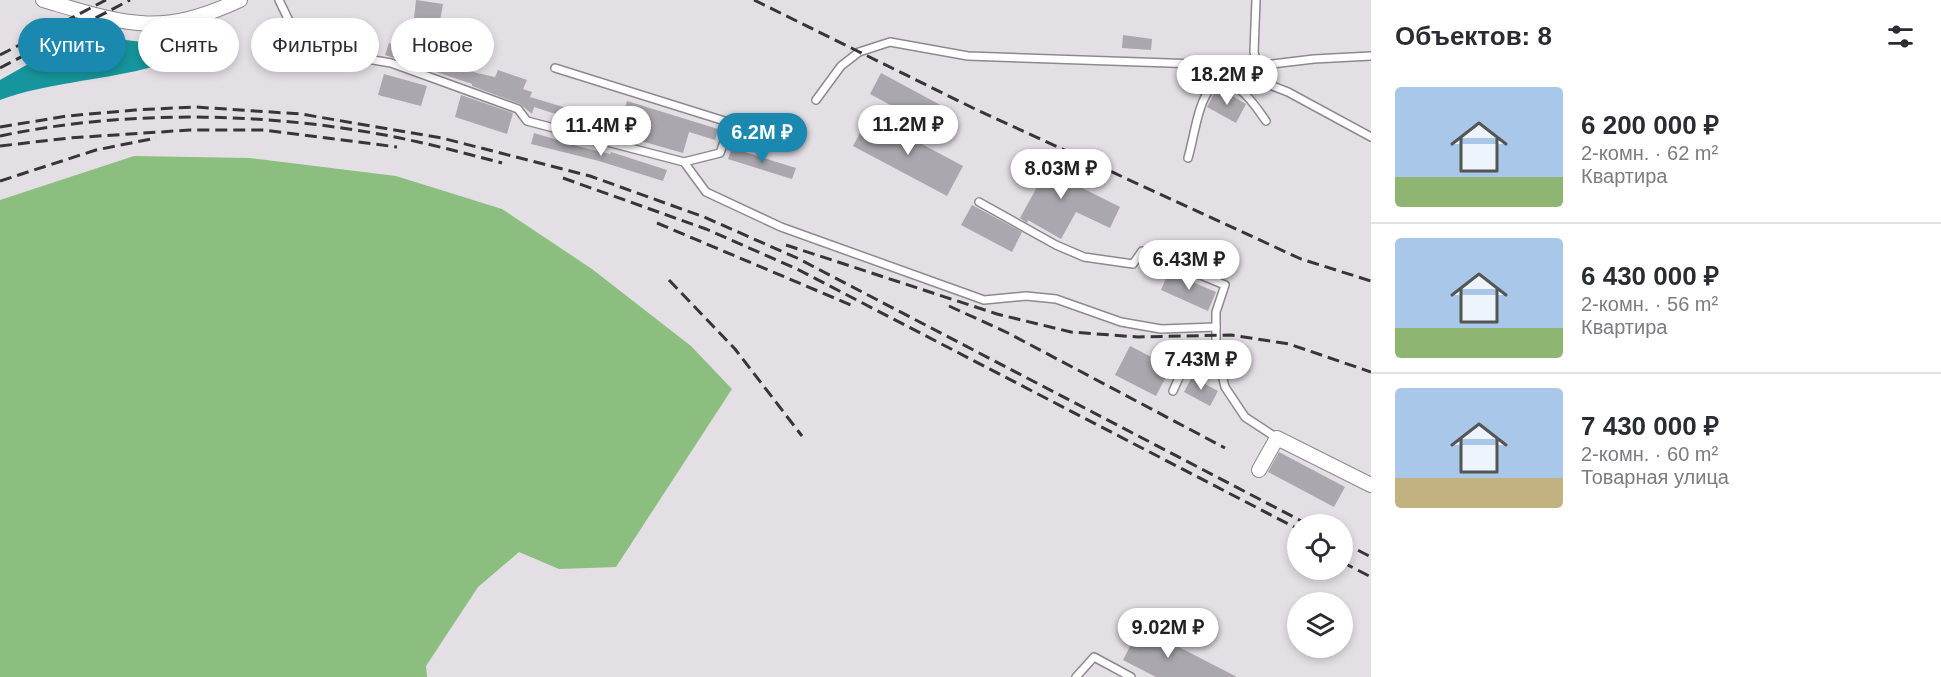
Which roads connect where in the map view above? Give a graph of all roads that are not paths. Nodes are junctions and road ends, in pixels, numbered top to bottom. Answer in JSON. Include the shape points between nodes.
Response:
{"nodes":[{"id":1,"x":43,"y":0,"type":"edge"},
{"id":2,"x":240,"y":0,"type":"edge"},
{"id":3,"x":279,"y":0,"type":"edge"},
{"id":4,"x":1256,"y":0,"type":"edge"},
{"id":5,"x":1371,"y":56,"type":"edge"},
{"id":6,"x":1256,"y":66,"type":"junction"},
{"id":7,"x":555,"y":68,"type":"dead end"},
{"id":8,"x":1263,"y":82,"type":"junction"},
{"id":9,"x":1244,"y":91,"type":"junction"},
{"id":10,"x":816,"y":100,"type":"dead end"},
{"id":11,"x":1266,"y":121,"type":"dead end"},
{"id":12,"x":1371,"y":137,"type":"edge"},
{"id":13,"x":1188,"y":158,"type":"dead end"},
{"id":14,"x":684,"y":162,"type":"junction"},
{"id":15,"x":979,"y":202,"type":"dead end"},
{"id":16,"x":1216,"y":327,"type":"junction"},
{"id":17,"x":1216,"y":350,"type":"junction"},
{"id":18,"x":1173,"y":391,"type":"dead end"},
{"id":19,"x":1277,"y":438,"type":"junction"},
{"id":20,"x":1259,"y":470,"type":"dead end"},
{"id":21,"x":1371,"y":485,"type":"edge"},
{"id":22,"x":1076,"y":677,"type":"edge"},
{"id":23,"x":1131,"y":677,"type":"edge"}],
"edges":[{"from":1,"to":2,"type":"street","via":[[140,24],[186,21]]},
{"from":3,"to":14,"type":"lane","via":[[302,48],[391,63],[518,109],[527,121]]},
{"from":4,"to":6,"type":"lane"},
{"from":5,"to":6,"type":"lane"},
{"from":6,"to":8,"type":"lane"},
{"from":6,"to":10,"type":"lane","via":[[968,56],[890,42],[859,52],[841,66]]},
{"from":7,"to":14,"type":"lane","via":[[731,123],[720,153]]},
{"from":8,"to":9,"type":"lane"},
{"from":8,"to":12,"type":"lane"},
{"from":9,"to":11,"type":"lane"},
{"from":9,"to":13,"type":"lane","via":[[1218,84],[1205,94]]},
{"from":14,"to":16,"type":"lane","via":[[706,192],[781,227],[984,300],[1026,296],[1056,299],[1131,324],[1161,329]]},
{"from":15,"to":16,"type":"lane","via":[[1084,257],[1133,264],[1142,250],[1225,285],[1216,312]]},
{"from":16,"to":17,"type":"lane"},
{"from":17,"to":18,"type":"lane","via":[[1203,367],[1182,370]]},
{"from":17,"to":19,"type":"lane","via":[[1225,387],[1245,417]]},
{"from":19,"to":20,"type":"street"},
{"from":19,"to":21,"type":"street"},
{"from":22,"to":23,"type":"lane","via":[[1094,657]]}]}
